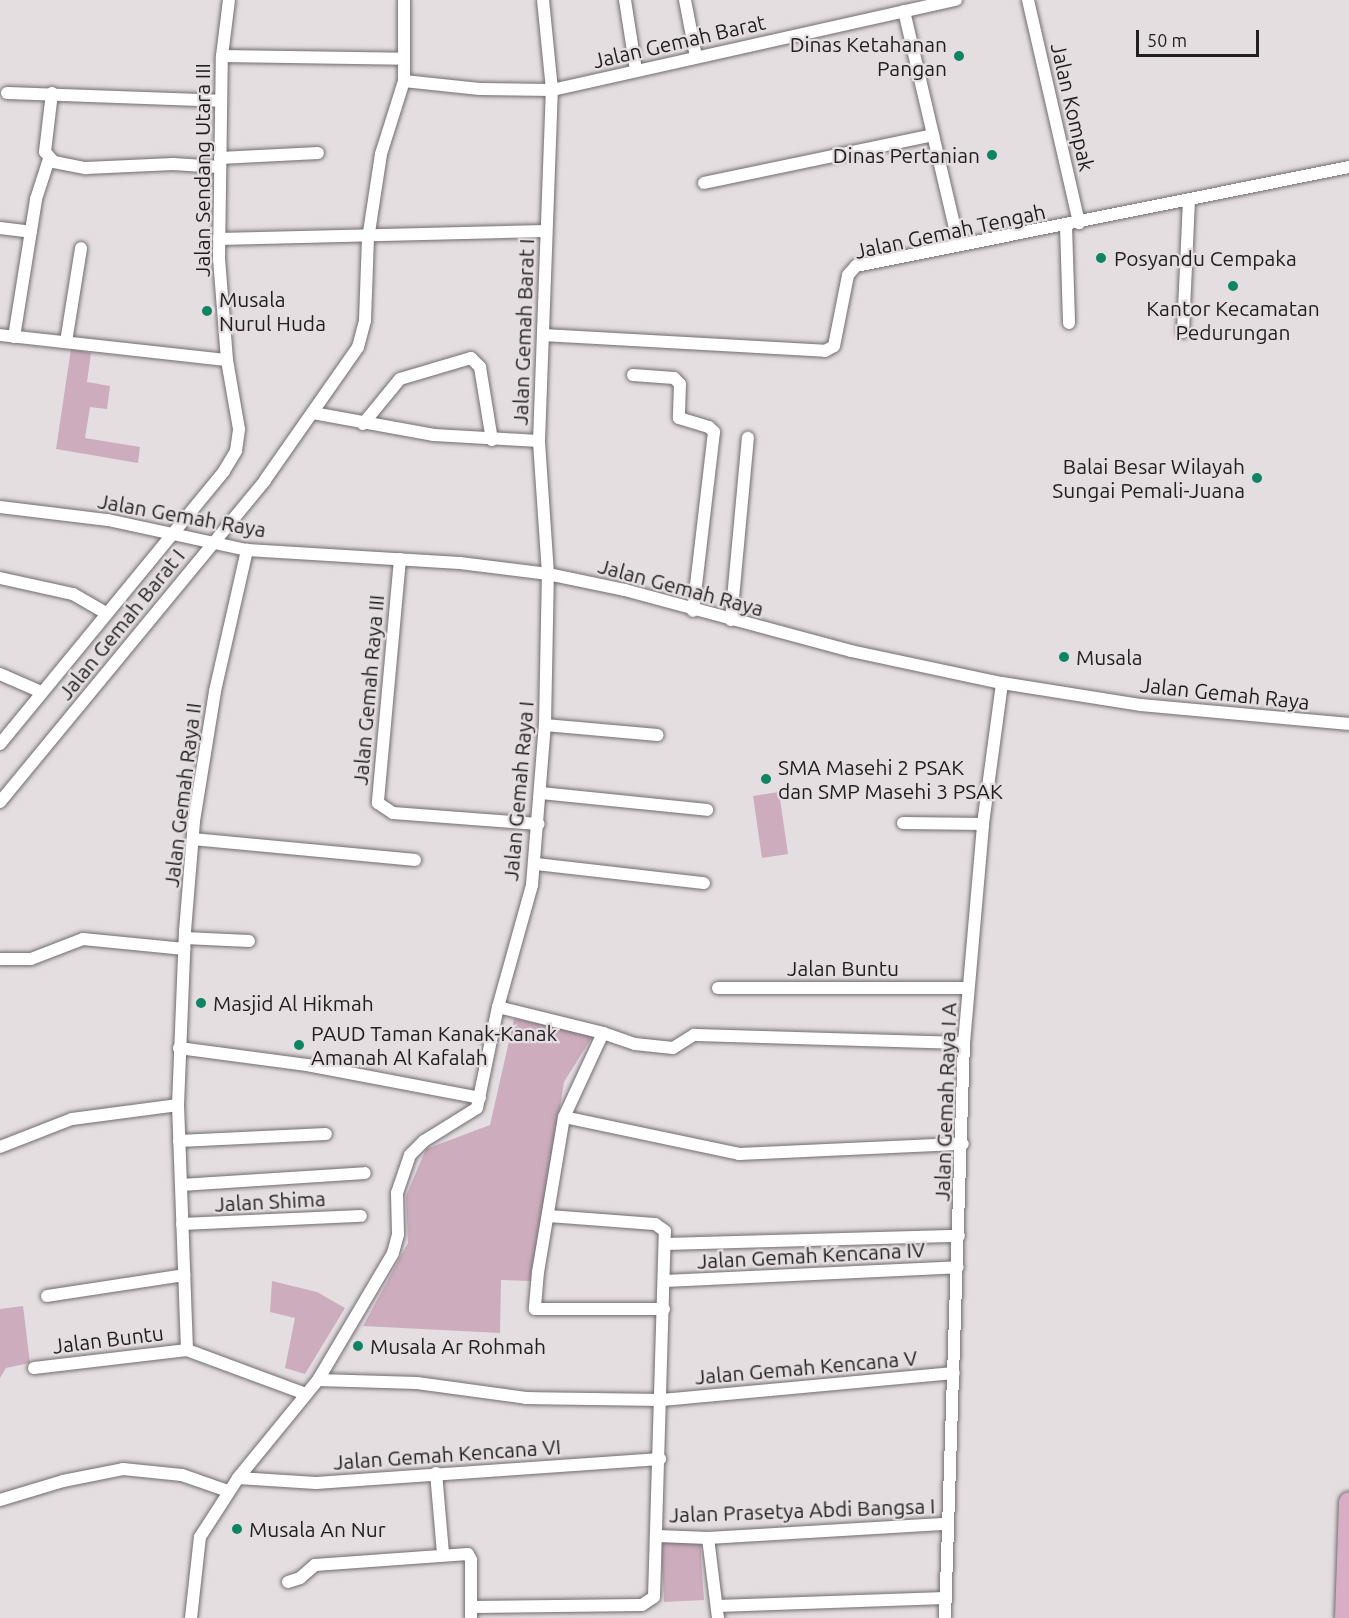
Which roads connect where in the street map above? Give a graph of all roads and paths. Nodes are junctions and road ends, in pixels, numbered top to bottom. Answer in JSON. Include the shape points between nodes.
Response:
{"nodes":[{"id":1,"x":229,"y":0,"type":"edge"},
{"id":2,"x":404,"y":0,"type":"edge"},
{"id":3,"x":543,"y":0,"type":"edge"},
{"id":4,"x":626,"y":0,"type":"edge"},
{"id":5,"x":685,"y":0,"type":"edge"},
{"id":6,"x":956,"y":0,"type":"edge"},
{"id":7,"x":1028,"y":0,"type":"edge"},
{"id":8,"x":904,"y":11,"type":"junction"},
{"id":9,"x":222,"y":56,"type":"junction"},
{"id":10,"x":696,"y":57,"type":"junction"},
{"id":11,"x":404,"y":59,"type":"junction"},
{"id":12,"x":636,"y":70,"type":"junction"},
{"id":13,"x":404,"y":81,"type":"junction"},
{"id":14,"x":552,"y":90,"type":"junction"},
{"id":15,"x":7,"y":93,"type":"dead end"},
{"id":16,"x":52,"y":93,"type":"junction"},
{"id":17,"x":220,"y":101,"type":"junction"},
{"id":18,"x":933,"y":135,"type":"junction"},
{"id":19,"x":318,"y":153,"type":"dead end"},
{"id":20,"x":49,"y":159,"type":"junction"},
{"id":21,"x":220,"y":162,"type":"junction"},
{"id":22,"x":1349,"y":167,"type":"edge"},
{"id":23,"x":704,"y":183,"type":"dead end"},
{"id":24,"x":1189,"y":200,"type":"junction"},
{"id":25,"x":1079,"y":223,"type":"junction"},
{"id":26,"x":1066,"y":226,"type":"junction"},
{"id":27,"x":0,"y":228,"type":"edge"},
{"id":28,"x":546,"y":231,"type":"junction"},
{"id":29,"x":31,"y":232,"type":"junction"},
{"id":30,"x":369,"y":232,"type":"junction"},
{"id":31,"x":219,"y":238,"type":"junction"},
{"id":32,"x":959,"y":245,"type":"junction"},
{"id":33,"x":81,"y":248,"type":"dead end"},
{"id":34,"x":1069,"y":323,"type":"dead end"},
{"id":35,"x":1183,"y":332,"type":"dead end"},
{"id":36,"x":0,"y":335,"type":"edge"},
{"id":37,"x":543,"y":335,"type":"junction"},
{"id":38,"x":14,"y":337,"type":"junction"},
{"id":39,"x":66,"y":342,"type":"junction"},
{"id":40,"x":227,"y":360,"type":"junction"},
{"id":41,"x":633,"y":375,"type":"dead end"},
{"id":42,"x":313,"y":413,"type":"junction"},
{"id":43,"x":363,"y":424,"type":"junction"},
{"id":44,"x":747,"y":438,"type":"dead end"},
{"id":45,"x":492,"y":440,"type":"junction"},
{"id":46,"x":539,"y":441,"type":"junction"},
{"id":47,"x":0,"y":507,"type":"edge"},
{"id":48,"x":172,"y":534,"type":"junction"},
{"id":49,"x":213,"y":543,"type":"junction"},
{"id":50,"x":247,"y":550,"type":"junction"},
{"id":51,"x":400,"y":559,"type":"junction"},
{"id":52,"x":548,"y":574,"type":"junction"},
{"id":53,"x":0,"y":578,"type":"edge"},
{"id":54,"x":693,"y":611,"type":"junction"},
{"id":55,"x":106,"y":613,"type":"junction"},
{"id":56,"x":731,"y":621,"type":"junction"},
{"id":57,"x":0,"y":674,"type":"edge"},
{"id":58,"x":1002,"y":683,"type":"junction"},
{"id":59,"x":40,"y":692,"type":"junction"},
{"id":60,"x":1349,"y":724,"type":"edge"},
{"id":61,"x":545,"y":725,"type":"junction"},
{"id":62,"x":658,"y":735,"type":"dead end"},
{"id":63,"x":0,"y":744,"type":"edge"},
{"id":64,"x":541,"y":793,"type":"junction"},
{"id":65,"x":0,"y":802,"type":"edge"},
{"id":66,"x":706,"y":810,"type":"dead end"},
{"id":67,"x":903,"y":823,"type":"dead end"},
{"id":68,"x":539,"y":824,"type":"junction"},
{"id":69,"x":983,"y":824,"type":"junction"},
{"id":70,"x":193,"y":839,"type":"junction"},
{"id":71,"x":415,"y":860,"type":"dead end"},
{"id":72,"x":536,"y":864,"type":"junction"},
{"id":73,"x":704,"y":883,"type":"dead end"},
{"id":74,"x":249,"y":941,"type":"dead end"},
{"id":75,"x":185,"y":943,"type":"junction"},
{"id":76,"x":0,"y":959,"type":"edge"},
{"id":77,"x":718,"y":988,"type":"dead end"},
{"id":78,"x":968,"y":988,"type":"junction"},
{"id":79,"x":498,"y":1007,"type":"junction"},
{"id":80,"x":603,"y":1033,"type":"junction"},
{"id":81,"x":964,"y":1043,"type":"junction"},
{"id":82,"x":179,"y":1048,"type":"junction"},
{"id":83,"x":480,"y":1098,"type":"junction"},
{"id":84,"x":178,"y":1105,"type":"junction"},
{"id":85,"x":564,"y":1117,"type":"junction"},
{"id":86,"x":326,"y":1134,"type":"dead end"},
{"id":87,"x":179,"y":1141,"type":"junction"},
{"id":88,"x":963,"y":1144,"type":"junction"},
{"id":89,"x":0,"y":1147,"type":"edge"},
{"id":90,"x":365,"y":1173,"type":"dead end"},
{"id":91,"x":181,"y":1185,"type":"junction"},
{"id":92,"x":360,"y":1216,"type":"dead end"},
{"id":93,"x":548,"y":1216,"type":"junction"},
{"id":94,"x":182,"y":1224,"type":"junction"},
{"id":95,"x":959,"y":1236,"type":"junction"},
{"id":96,"x":665,"y":1244,"type":"junction"},
{"id":97,"x":958,"y":1267,"type":"junction"},
{"id":98,"x":184,"y":1275,"type":"junction"},
{"id":99,"x":665,"y":1281,"type":"junction"},
{"id":100,"x":47,"y":1296,"type":"dead end"},
{"id":101,"x":664,"y":1309,"type":"junction"},
{"id":102,"x":187,"y":1350,"type":"junction"},
{"id":103,"x":34,"y":1368,"type":"dead end"},
{"id":104,"x":954,"y":1373,"type":"junction"},
{"id":105,"x":318,"y":1380,"type":"junction"},
{"id":106,"x":306,"y":1394,"type":"junction"},
{"id":107,"x":662,"y":1400,"type":"junction"},
{"id":108,"x":660,"y":1459,"type":"junction"},
{"id":109,"x":436,"y":1473,"type":"junction"},
{"id":110,"x":238,"y":1478,"type":"junction"},
{"id":111,"x":228,"y":1491,"type":"junction"},
{"id":112,"x":0,"y":1500,"type":"edge"},
{"id":113,"x":1349,"y":1502,"type":"edge"},
{"id":114,"x":946,"y":1524,"type":"junction"},
{"id":115,"x":658,"y":1536,"type":"junction"},
{"id":116,"x":708,"y":1538,"type":"junction"},
{"id":117,"x":443,"y":1553,"type":"junction"},
{"id":118,"x":288,"y":1582,"type":"dead end"},
{"id":119,"x":945,"y":1598,"type":"junction"},
{"id":120,"x":623,"y":1612,"type":"edge"},
{"id":121,"x":718,"y":1612,"type":"edge"},
{"id":122,"x":472,"y":1613,"type":"edge"},
{"id":123,"x":191,"y":1618,"type":"edge"},
{"id":124,"x":945,"y":1618,"type":"edge"},
{"id":125,"x":1345,"y":1618,"type":"edge"}],
"edges":[{"from":1,"to":9,"type":"street","name":"Jalan Sendang Utara III"},
{"from":2,"to":11,"type":"street","name":"Jalan Gemah Barat I"},
{"from":3,"to":14,"type":"street","name":"Jalan Gemah Barat I"},
{"from":4,"to":12,"type":"street"},
{"from":5,"to":10,"type":"street"},
{"from":6,"to":8,"type":"street","name":"Jalan Gemah Barat"},
{"from":7,"to":25,"type":"street","name":"Jalan Kompak"},
{"from":8,"to":10,"type":"street","name":"Jalan Gemah Barat"},
{"from":8,"to":18,"type":"street"},
{"from":9,"to":11,"type":"street"},
{"from":9,"to":17,"type":"street","name":"Jalan Sendang Utara III"},
{"from":10,"to":12,"type":"street","name":"Jalan Gemah Barat"},
{"from":11,"to":13,"type":"street","name":"Jalan Gemah Barat I"},
{"from":12,"to":14,"type":"street","name":"Jalan Gemah Barat"},
{"from":13,"to":14,"type":"street","name":"Jalan Gemah Barat","via":[[480,89]]},
{"from":13,"to":30,"type":"street","name":"Jalan Gemah Barat I","via":[[381,154]]},
{"from":14,"to":28,"type":"street","name":"Jalan Gemah Barat I"},
{"from":15,"to":16,"type":"street"},
{"from":16,"to":17,"type":"street"},
{"from":16,"to":20,"type":"street","via":[[45,152]]},
{"from":17,"to":21,"type":"street","name":"Jalan Sendang Utara III"},
{"from":18,"to":23,"type":"street"},
{"from":18,"to":32,"type":"street"},
{"from":19,"to":21,"type":"street"},
{"from":20,"to":21,"type":"street","via":[[77,168]]},
{"from":20,"to":29,"type":"street"},
{"from":21,"to":31,"type":"street","name":"Jalan Sendang Utara III"},
{"from":22,"to":24,"type":"street","name":"Jalan Gemah Tengah"},
{"from":24,"to":25,"type":"street","name":"Jalan Gemah Tengah"},
{"from":24,"to":35,"type":"street"},
{"from":25,"to":26,"type":"street","name":"Jalan Gemah Tengah"},
{"from":26,"to":32,"type":"street","name":"Jalan Gemah Tengah"},
{"from":26,"to":34,"type":"street"},
{"from":27,"to":29,"type":"street"},
{"from":28,"to":30,"type":"street"},
{"from":28,"to":37,"type":"street","name":"Jalan Gemah Barat I"},
{"from":29,"to":38,"type":"street"},
{"from":30,"to":31,"type":"street"},
{"from":30,"to":42,"type":"street","name":"Jalan Gemah Barat I","via":[[363,336],[351,360]]},
{"from":31,"to":40,"type":"street","name":"Jalan Sendang Utara III"},
{"from":32,"to":37,"type":"street","name":"Jalan Gemah Tengah","via":[[854,267],[848,275],[834,346],[825,351]]},
{"from":33,"to":39,"type":"street"},
{"from":36,"to":38,"type":"street"},
{"from":37,"to":46,"type":"street","name":"Jalan Gemah Barat I"},
{"from":38,"to":39,"type":"street"},
{"from":39,"to":40,"type":"street"},
{"from":40,"to":48,"type":"street","name":"Jalan Sendang Utara III","via":[[239,429],[236,451]]},
{"from":41,"to":54,"type":"street","via":[[674,378],[680,384],[679,418],[714,432]]},
{"from":42,"to":43,"type":"street"},
{"from":42,"to":49,"type":"street","name":"Jalan Gemah Barat I"},
{"from":43,"to":45,"type":"street"},
{"from":43,"to":45,"type":"street","via":[[400,379],[471,358],[480,367]]},
{"from":44,"to":56,"type":"street"},
{"from":45,"to":46,"type":"street"},
{"from":46,"to":52,"type":"street","name":"Jalan Gemah Barat I"},
{"from":47,"to":48,"type":"street","name":"Jalan Gemah Raya","via":[[108,520]]},
{"from":48,"to":49,"type":"street","name":"Jalan Gemah Raya"},
{"from":48,"to":55,"type":"street","name":"Jalan Sendang Utara III"},
{"from":49,"to":50,"type":"street","name":"Jalan Gemah Raya"},
{"from":49,"to":65,"type":"street","name":"Jalan Gemah Barat I"},
{"from":50,"to":51,"type":"street","name":"Jalan Gemah Raya"},
{"from":50,"to":70,"type":"street","name":"Jalan Gemah Raya II","via":[[219,669]]},
{"from":51,"to":52,"type":"street","name":"Jalan Gemah Raya"},
{"from":51,"to":68,"type":"street","name":"Jalan Gemah Raya III","via":[[378,803],[393,813]]},
{"from":52,"to":54,"type":"street","name":"Jalan Gemah Raya","via":[[625,590]]},
{"from":52,"to":61,"type":"street","name":"Jalan Gemah Raya I"},
{"from":53,"to":55,"type":"street","via":[[73,594]]},
{"from":54,"to":56,"type":"street","name":"Jalan Gemah Raya"},
{"from":55,"to":59,"type":"street","name":"Jalan Sendang Utara III"},
{"from":56,"to":58,"type":"street","name":"Jalan Gemah Raya"},
{"from":57,"to":59,"type":"street"},
{"from":58,"to":60,"type":"street","name":"Jalan Gemah Raya","via":[[1141,705]]},
{"from":58,"to":69,"type":"street","name":"Jalan Gemah Raya I A"},
{"from":59,"to":63,"type":"street","name":"Jalan Sendang Utara III"},
{"from":61,"to":62,"type":"street"},
{"from":61,"to":64,"type":"street","name":"Jalan Gemah Raya I"},
{"from":64,"to":66,"type":"street"},
{"from":64,"to":68,"type":"street","name":"Jalan Gemah Raya I"},
{"from":67,"to":69,"type":"street"},
{"from":68,"to":72,"type":"street","name":"Jalan Gemah Raya I"},
{"from":69,"to":78,"type":"street","name":"Jalan Gemah Raya I A"},
{"from":70,"to":71,"type":"street"},
{"from":70,"to":75,"type":"street","name":"Jalan Gemah Raya II"},
{"from":72,"to":73,"type":"street"},
{"from":72,"to":79,"type":"street","name":"Jalan Gemah Raya I"},
{"from":74,"to":75,"type":"street"},
{"from":75,"to":76,"type":"street","via":[[83,939],[30,959]]},
{"from":75,"to":82,"type":"street","name":"Jalan Gemah Raya II"},
{"from":77,"to":78,"type":"street","name":"Jalan Buntu"},
{"from":78,"to":81,"type":"street","name":"Jalan Gemah Raya I A"},
{"from":79,"to":80,"type":"street"},
{"from":79,"to":83,"type":"street","name":"Jalan Gemah Raya I"},
{"from":80,"to":81,"type":"street","via":[[635,1044],[673,1048],[694,1035]]},
{"from":80,"to":85,"type":"street"},
{"from":81,"to":88,"type":"street","name":"Jalan Gemah Raya I A"},
{"from":82,"to":83,"type":"street","via":[[307,1065]]},
{"from":82,"to":84,"type":"street","name":"Jalan Gemah Raya II"},
{"from":83,"to":105,"type":"street","via":[[474,1113],[424,1141],[410,1155],[397,1193],[398,1234],[393,1253]]},
{"from":84,"to":87,"type":"street","name":"Jalan Gemah Raya II"},
{"from":84,"to":89,"type":"street","via":[[72,1119]]},
{"from":85,"to":88,"type":"street","via":[[739,1154]]},
{"from":85,"to":93,"type":"street"},
{"from":86,"to":87,"type":"street"},
{"from":87,"to":91,"type":"street","name":"Jalan Gemah Raya II"},
{"from":88,"to":95,"type":"street","name":"Jalan Gemah Raya I A"},
{"from":90,"to":91,"type":"street"},
{"from":91,"to":94,"type":"street","name":"Jalan Gemah Raya II"},
{"from":92,"to":94,"type":"street","name":"Jalan Shima"},
{"from":93,"to":96,"type":"street","name":"Jalan Gemah Kencana V","via":[[655,1224],[664,1228]]},
{"from":93,"to":101,"type":"street","via":[[534,1306],[538,1310]]},
{"from":94,"to":98,"type":"street","name":"Jalan Gemah Raya II"},
{"from":95,"to":96,"type":"street"},
{"from":95,"to":97,"type":"street","name":"Jalan Gemah Raya I A"},
{"from":96,"to":99,"type":"street","name":"Jalan Gemah Kencana V"},
{"from":97,"to":99,"type":"street","name":"Jalan Gemah Kencana IV"},
{"from":97,"to":104,"type":"street","name":"Jalan Gemah Raya I A"},
{"from":98,"to":100,"type":"street"},
{"from":98,"to":102,"type":"street","name":"Jalan Gemah Raya II"},
{"from":99,"to":101,"type":"street","name":"Jalan Gemah Kencana V"},
{"from":101,"to":107,"type":"street","name":"Jalan Gemah Kencana V"},
{"from":102,"to":103,"type":"street","name":"Jalan Buntu"},
{"from":102,"to":106,"type":"street"},
{"from":104,"to":107,"type":"street","name":"Jalan Gemah Kencana V"},
{"from":104,"to":114,"type":"street","name":"Jalan Gemah Raya I A"},
{"from":105,"to":106,"type":"street"},
{"from":105,"to":107,"type":"street","name":"Jalan Gemah Kencana V","via":[[417,1383],[526,1398]]},
{"from":106,"to":110,"type":"street"},
{"from":107,"to":108,"type":"street","name":"Jalan Gemah Kencana V"},
{"from":108,"to":109,"type":"street","name":"Jalan Gemah Kencana VI"},
{"from":108,"to":115,"type":"street","name":"Jalan Gemah Kencana V"},
{"from":109,"to":110,"type":"street","name":"Jalan Gemah Kencana VI","via":[[316,1483]]},
{"from":109,"to":117,"type":"street"},
{"from":110,"to":111,"type":"street"},
{"from":111,"to":112,"type":"street","via":[[182,1475],[123,1469],[63,1481]]},
{"from":111,"to":123,"type":"street","via":[[196,1552]]},
{"from":113,"to":125,"type":"main road"},
{"from":114,"to":116,"type":"street","name":"Jalan Prasetya Abdi Bangsa I"},
{"from":114,"to":119,"type":"street","name":"Jalan Gemah Raya I A"},
{"from":115,"to":116,"type":"street","name":"Jalan Prasetya Abdi Bangsa I"},
{"from":115,"to":120,"type":"street","name":"Jalan Gemah Kencana V","via":[[654,1598]]},
{"from":116,"to":121,"type":"street"},
{"from":117,"to":118,"type":"street","via":[[315,1565],[300,1578]]},
{"from":117,"to":122,"type":"street","via":[[470,1556]]},
{"from":119,"to":121,"type":"street"},
{"from":119,"to":124,"type":"street","name":"Jalan Gemah Raya I A"},
{"from":120,"to":122,"type":"street"}]}
